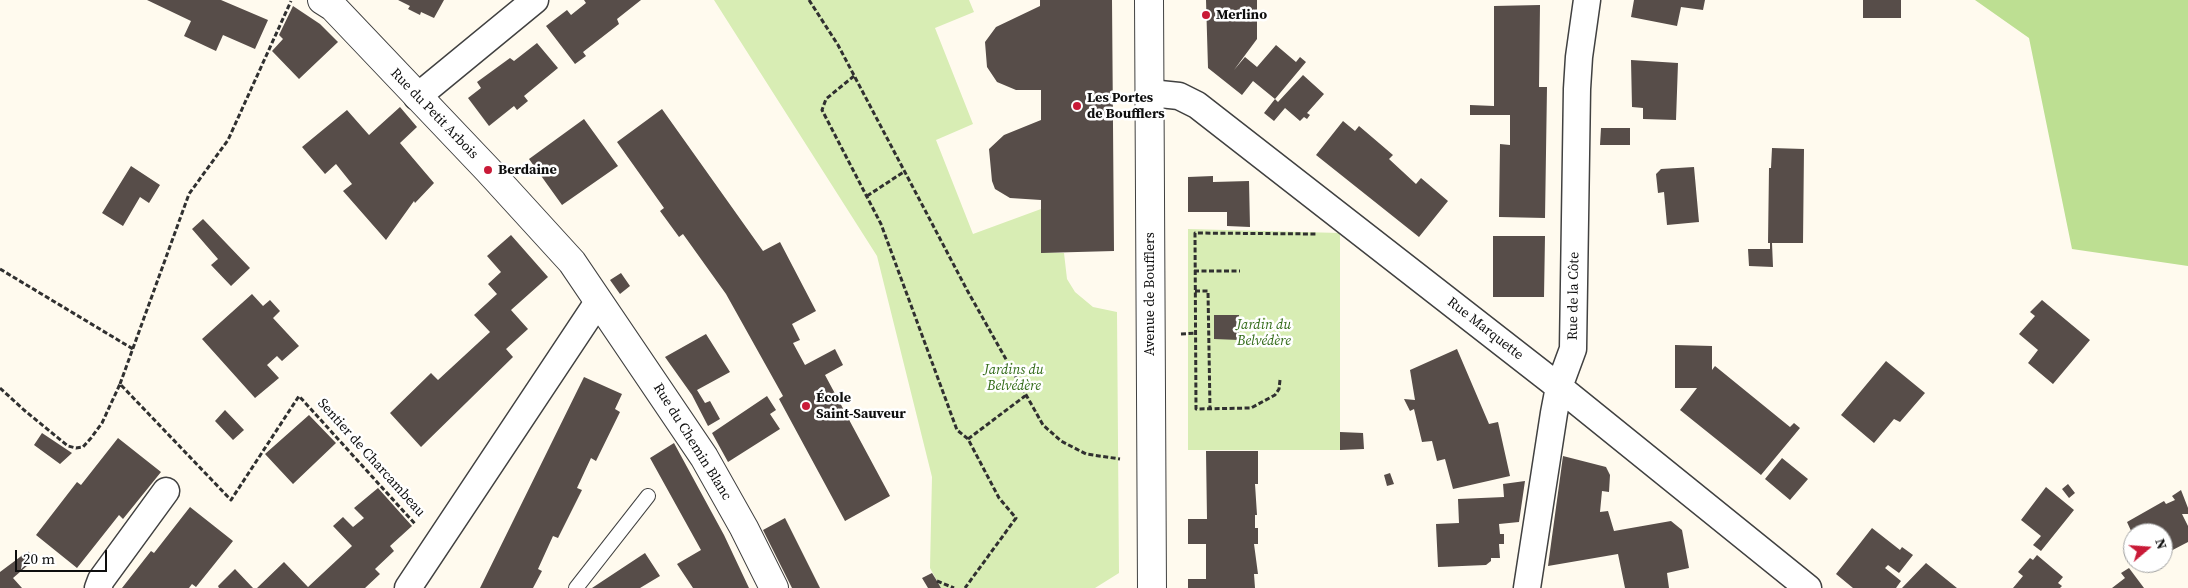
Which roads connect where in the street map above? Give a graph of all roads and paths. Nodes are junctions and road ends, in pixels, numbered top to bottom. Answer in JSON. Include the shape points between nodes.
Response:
{"nodes":[{"id":1,"x":291,"y":0,"type":"edge"},
{"id":2,"x":322,"y":0,"type":"edge"},
{"id":3,"x":535,"y":0,"type":"edge"},
{"id":4,"x":810,"y":0,"type":"edge"},
{"id":5,"x":1149,"y":0,"type":"edge"},
{"id":6,"x":1588,"y":0,"type":"edge"},
{"id":7,"x":854,"y":76,"type":"junction"},
{"id":8,"x":1150,"y":93,"type":"junction"},
{"id":9,"x":417,"y":97,"type":"junction"},
{"id":10,"x":905,"y":171,"type":"junction"},
{"id":11,"x":867,"y":196,"type":"junction"},
{"id":12,"x":1315,"y":236,"type":"dead end"},
{"id":13,"x":0,"y":269,"type":"edge"},
{"id":14,"x":1194,"y":270,"type":"junction"},
{"id":15,"x":1240,"y":271,"type":"dead end"},
{"id":16,"x":1195,"y":291,"type":"junction"},
{"id":17,"x":598,"y":302,"type":"junction"},
{"id":18,"x":1196,"y":333,"type":"junction"},
{"id":19,"x":1181,"y":334,"type":"dead end"},
{"id":20,"x":133,"y":349,"type":"junction"},
{"id":21,"x":1280,"y":380,"type":"dead end"},
{"id":22,"x":120,"y":384,"type":"junction"},
{"id":23,"x":1559,"y":387,"type":"junction"},
{"id":24,"x":0,"y":388,"type":"edge"},
{"id":25,"x":1025,"y":396,"type":"junction"},
{"id":26,"x":1210,"y":409,"type":"junction"},
{"id":27,"x":968,"y":439,"type":"junction"},
{"id":28,"x":1120,"y":459,"type":"dead end"},
{"id":29,"x":166,"y":491,"type":"dead end"},
{"id":30,"x":648,"y":496,"type":"dead end"},
{"id":31,"x":436,"y":546,"type":"junction"},
{"id":32,"x":937,"y":581,"type":"dead end"},
{"id":33,"x":98,"y":588,"type":"edge"},
{"id":34,"x":408,"y":588,"type":"edge"},
{"id":35,"x":576,"y":588,"type":"edge"},
{"id":36,"x":774,"y":588,"type":"edge"},
{"id":37,"x":954,"y":588,"type":"edge"},
{"id":38,"x":965,"y":588,"type":"edge"},
{"id":39,"x":1152,"y":588,"type":"edge"},
{"id":40,"x":1527,"y":588,"type":"edge"},
{"id":41,"x":1808,"y":588,"type":"edge"}],
"edges":[{"from":1,"to":20,"type":"path","via":[[228,140],[189,194]]},
{"from":2,"to":9,"type":"street","name":"Rue du Petit Arbois","via":[[333,7]]},
{"from":3,"to":9,"type":"street"},
{"from":4,"to":7,"type":"path"},
{"from":5,"to":8,"type":"street","name":"Avenue de Boufflers"},
{"from":6,"to":23,"type":"street","name":"Rue de la Côte","via":[[1577,89],[1573,349]]},
{"from":7,"to":10,"type":"path"},
{"from":7,"to":11,"type":"path","via":[[826,100],[822,110]]},
{"from":8,"to":23,"type":"street","name":"Rue Marquette","via":[[1179,96],[1197,105]]},
{"from":8,"to":39,"type":"street","name":"Avenue de Boufflers"},
{"from":9,"to":17,"type":"street","name":"Rue du Petit Arbois","via":[[572,262]]},
{"from":10,"to":11,"type":"path"},
{"from":10,"to":25,"type":"path"},
{"from":11,"to":27,"type":"path","via":[[881,224],[957,430]]},
{"from":12,"to":14,"type":"path","via":[[1194,233]]},
{"from":13,"to":20,"type":"path"},
{"from":14,"to":15,"type":"path"},
{"from":14,"to":16,"type":"path"},
{"from":16,"to":18,"type":"path"},
{"from":16,"to":26,"type":"path","via":[[1208,291]]},
{"from":17,"to":31,"type":"street"},
{"from":17,"to":36,"type":"street","name":"Rue du Chemin Blanc","via":[[704,457]]},
{"from":18,"to":19,"type":"path"},
{"from":18,"to":26,"type":"path","via":[[1196,409]]},
{"from":20,"to":22,"type":"path"},
{"from":21,"to":26,"type":"path","via":[[1275,395],[1252,408]]},
{"from":22,"to":24,"type":"path","via":[[102,423],[83,447],[76,448],[68,446]]},
{"from":22,"to":31,"type":"path","name":"Sentier de Charcambeau","via":[[231,500],[299,396]]},
{"from":23,"to":40,"type":"street","name":"Rue de la Côte"},
{"from":23,"to":41,"type":"street","name":"Rue Marquette"},
{"from":25,"to":27,"type":"path"},
{"from":25,"to":28,"type":"path","via":[[1043,425],[1061,441],[1086,454]]},
{"from":27,"to":38,"type":"path","via":[[1000,498],[1016,518]]},
{"from":29,"to":33,"type":"street"},
{"from":30,"to":35,"type":"lane"},
{"from":31,"to":34,"type":"street"},
{"from":32,"to":37,"type":"path"}]}
